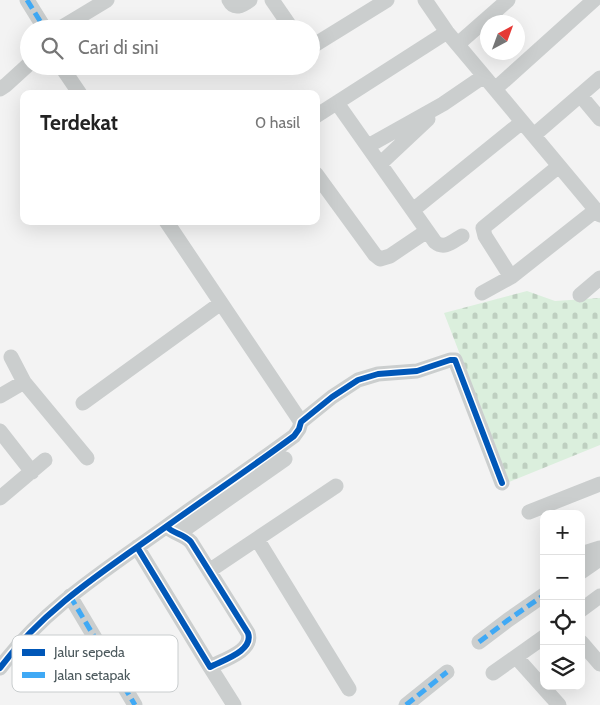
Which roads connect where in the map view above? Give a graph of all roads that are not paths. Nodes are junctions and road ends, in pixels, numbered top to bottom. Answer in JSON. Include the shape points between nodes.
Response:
{"nodes":[{"id":1,"x":27,"y":0,"type":"edge"},
{"id":2,"x":107,"y":0,"type":"edge"},
{"id":3,"x":228,"y":0,"type":"edge"},
{"id":4,"x":250,"y":0,"type":"edge"},
{"id":5,"x":272,"y":0,"type":"edge"},
{"id":6,"x":388,"y":0,"type":"edge"},
{"id":7,"x":425,"y":0,"type":"edge"},
{"id":8,"x":508,"y":0,"type":"edge"},
{"id":9,"x":594,"y":0,"type":"edge"},
{"id":10,"x":40,"y":20,"type":"edge"},
{"id":11,"x":74,"y":20,"type":"edge"},
{"id":12,"x":286,"y":20,"type":"edge"},
{"id":13,"x":447,"y":32,"type":"junction"},
{"id":14,"x":320,"y":42,"type":"edge"},
{"id":15,"x":458,"y":44,"type":"junction"},
{"id":16,"x":20,"y":72,"type":"edge"},
{"id":17,"x":67,"y":75,"type":"edge"},
{"id":18,"x":484,"y":76,"type":"junction"},
{"id":19,"x":600,"y":78,"type":"edge"},
{"id":20,"x":0,"y":89,"type":"edge"},
{"id":21,"x":495,"y":89,"type":"junction"},
{"id":22,"x":77,"y":90,"type":"edge"},
{"id":23,"x":580,"y":95,"type":"junction"},
{"id":24,"x":337,"y":103,"type":"junction"},
{"id":25,"x":443,"y":104,"type":"junction"},
{"id":26,"x":320,"y":114,"type":"edge"},
{"id":27,"x":600,"y":119,"type":"edge"},
{"id":28,"x":522,"y":122,"type":"junction"},
{"id":29,"x":534,"y":136,"type":"junction"},
{"id":30,"x":368,"y":146,"type":"junction"},
{"id":31,"x":380,"y":164,"type":"junction"},
{"id":32,"x":558,"y":166,"type":"junction"},
{"id":33,"x":320,"y":179,"type":"edge"},
{"id":34,"x":413,"y":210,"type":"junction"},
{"id":35,"x":598,"y":212,"type":"edge"},
{"id":36,"x":169,"y":225,"type":"edge"},
{"id":37,"x":427,"y":231,"type":"junction"},
{"id":38,"x":462,"y":236,"type":"dead end"},
{"id":39,"x":511,"y":277,"type":"junction"},
{"id":40,"x":600,"y":278,"type":"edge"},
{"id":41,"x":482,"y":292,"type":"dead end"},
{"id":42,"x":580,"y":295,"type":"dead end"},
{"id":43,"x":221,"y":303,"type":"junction"},
{"id":44,"x":12,"y":357,"type":"dead end"},
{"id":45,"x":24,"y":382,"type":"junction"},
{"id":46,"x":0,"y":396,"type":"edge"},
{"id":47,"x":83,"y":403,"type":"dead end"},
{"id":48,"x":301,"y":422,"type":"junction"},
{"id":49,"x":0,"y":430,"type":"edge"},
{"id":50,"x":87,"y":458,"type":"dead end"},
{"id":51,"x":285,"y":459,"type":"dead end"},
{"id":52,"x":45,"y":460,"type":"dead end"},
{"id":53,"x":32,"y":472,"type":"junction"},
{"id":54,"x":502,"y":483,"type":"dead end"},
{"id":55,"x":600,"y":484,"type":"edge"},
{"id":56,"x":336,"y":486,"type":"dead end"},
{"id":57,"x":0,"y":498,"type":"edge"},
{"id":58,"x":529,"y":512,"type":"dead end"},
{"id":59,"x":172,"y":530,"type":"junction"},
{"id":60,"x":257,"y":539,"type":"junction"},
{"id":61,"x":137,"y":547,"type":"junction"},
{"id":62,"x":600,"y":548,"type":"edge"},
{"id":63,"x":585,"y":553,"type":"edge"},
{"id":64,"x":209,"y":571,"type":"junction"},
{"id":65,"x":70,"y":596,"type":"junction"},
{"id":66,"x":600,"y":596,"type":"edge"},
{"id":67,"x":540,"y":598,"type":"edge"},
{"id":68,"x":585,"y":607,"type":"edge"},
{"id":69,"x":29,"y":635,"type":"edge"},
{"id":70,"x":93,"y":635,"type":"edge"},
{"id":71,"x":540,"y":640,"type":"edge"},
{"id":72,"x":479,"y":642,"type":"dead end"},
{"id":73,"x":584,"y":645,"type":"edge"},
{"id":74,"x":12,"y":653,"type":"edge"},
{"id":75,"x":516,"y":657,"type":"junction"},
{"id":76,"x":600,"y":664,"type":"edge"},
{"id":77,"x":210,"y":667,"type":"junction"},
{"id":78,"x":0,"y":668,"type":"edge"},
{"id":79,"x":446,"y":672,"type":"dead end"},
{"id":80,"x":493,"y":673,"type":"dead end"},
{"id":81,"x":349,"y":689,"type":"dead end"},
{"id":82,"x":127,"y":692,"type":"edge"},
{"id":83,"x":135,"y":705,"type":"edge"},
{"id":84,"x":234,"y":705,"type":"edge"},
{"id":85,"x":406,"y":705,"type":"edge"},
{"id":86,"x":559,"y":705,"type":"edge"}],
"edges":[{"from":1,"to":10,"type":"street"},
{"from":2,"to":11,"type":"street"},
{"from":3,"to":4,"type":"street","via":[[237,6]]},
{"from":5,"to":12,"type":"street"},
{"from":6,"to":14,"type":"street"},
{"from":7,"to":13,"type":"street"},
{"from":8,"to":15,"type":"street"},
{"from":9,"to":21,"type":"street"},
{"from":13,"to":15,"type":"street"},
{"from":13,"to":24,"type":"street"},
{"from":15,"to":18,"type":"street"},
{"from":16,"to":20,"type":"street"},
{"from":17,"to":22,"type":"street"},
{"from":18,"to":21,"type":"street"},
{"from":18,"to":25,"type":"street"},
{"from":19,"to":23,"type":"street"},
{"from":21,"to":28,"type":"street"},
{"from":23,"to":27,"type":"street"},
{"from":23,"to":29,"type":"street"},
{"from":24,"to":26,"type":"street"},
{"from":24,"to":30,"type":"street"},
{"from":25,"to":30,"type":"street"},
{"from":25,"to":31,"type":"street"},
{"from":28,"to":29,"type":"street"},
{"from":28,"to":34,"type":"street"},
{"from":29,"to":32,"type":"street"},
{"from":30,"to":31,"type":"street"},
{"from":31,"to":34,"type":"street"},
{"from":32,"to":35,"type":"street"},
{"from":32,"to":39,"type":"street","via":[[483,228]]},
{"from":33,"to":37,"type":"street","via":[[380,259],[390,256]]},
{"from":34,"to":37,"type":"street"},
{"from":35,"to":39,"type":"street"},
{"from":36,"to":43,"type":"street"},
{"from":37,"to":38,"type":"street","via":[[440,246]]},
{"from":39,"to":41,"type":"street"},
{"from":40,"to":42,"type":"street"},
{"from":43,"to":47,"type":"street"},
{"from":43,"to":48,"type":"street"},
{"from":44,"to":45,"type":"street"},
{"from":45,"to":46,"type":"street"},
{"from":45,"to":50,"type":"street"},
{"from":48,"to":54,"type":"street","via":[[358,380],[455,360]]},
{"from":48,"to":59,"type":"street","via":[[294,436]]},
{"from":49,"to":53,"type":"street"},
{"from":51,"to":59,"type":"street"},
{"from":52,"to":53,"type":"street"},
{"from":53,"to":57,"type":"street"},
{"from":55,"to":58,"type":"street"},
{"from":56,"to":60,"type":"street"},
{"from":59,"to":61,"type":"street"},
{"from":59,"to":64,"type":"street","via":[[187,537]]},
{"from":60,"to":64,"type":"street"},
{"from":60,"to":81,"type":"street"},
{"from":61,"to":65,"type":"street"},
{"from":61,"to":77,"type":"street"},
{"from":62,"to":63,"type":"street"},
{"from":64,"to":77,"type":"street","via":[[249,637],[245,649]]},
{"from":65,"to":69,"type":"street"},
{"from":65,"to":70,"type":"street"},
{"from":66,"to":68,"type":"street"},
{"from":67,"to":72,"type":"street"},
{"from":71,"to":75,"type":"street"},
{"from":73,"to":76,"type":"street"},
{"from":74,"to":78,"type":"street"},
{"from":75,"to":80,"type":"street"},
{"from":75,"to":86,"type":"street"},
{"from":77,"to":84,"type":"street"},
{"from":79,"to":85,"type":"street"},
{"from":82,"to":83,"type":"street"}]}
